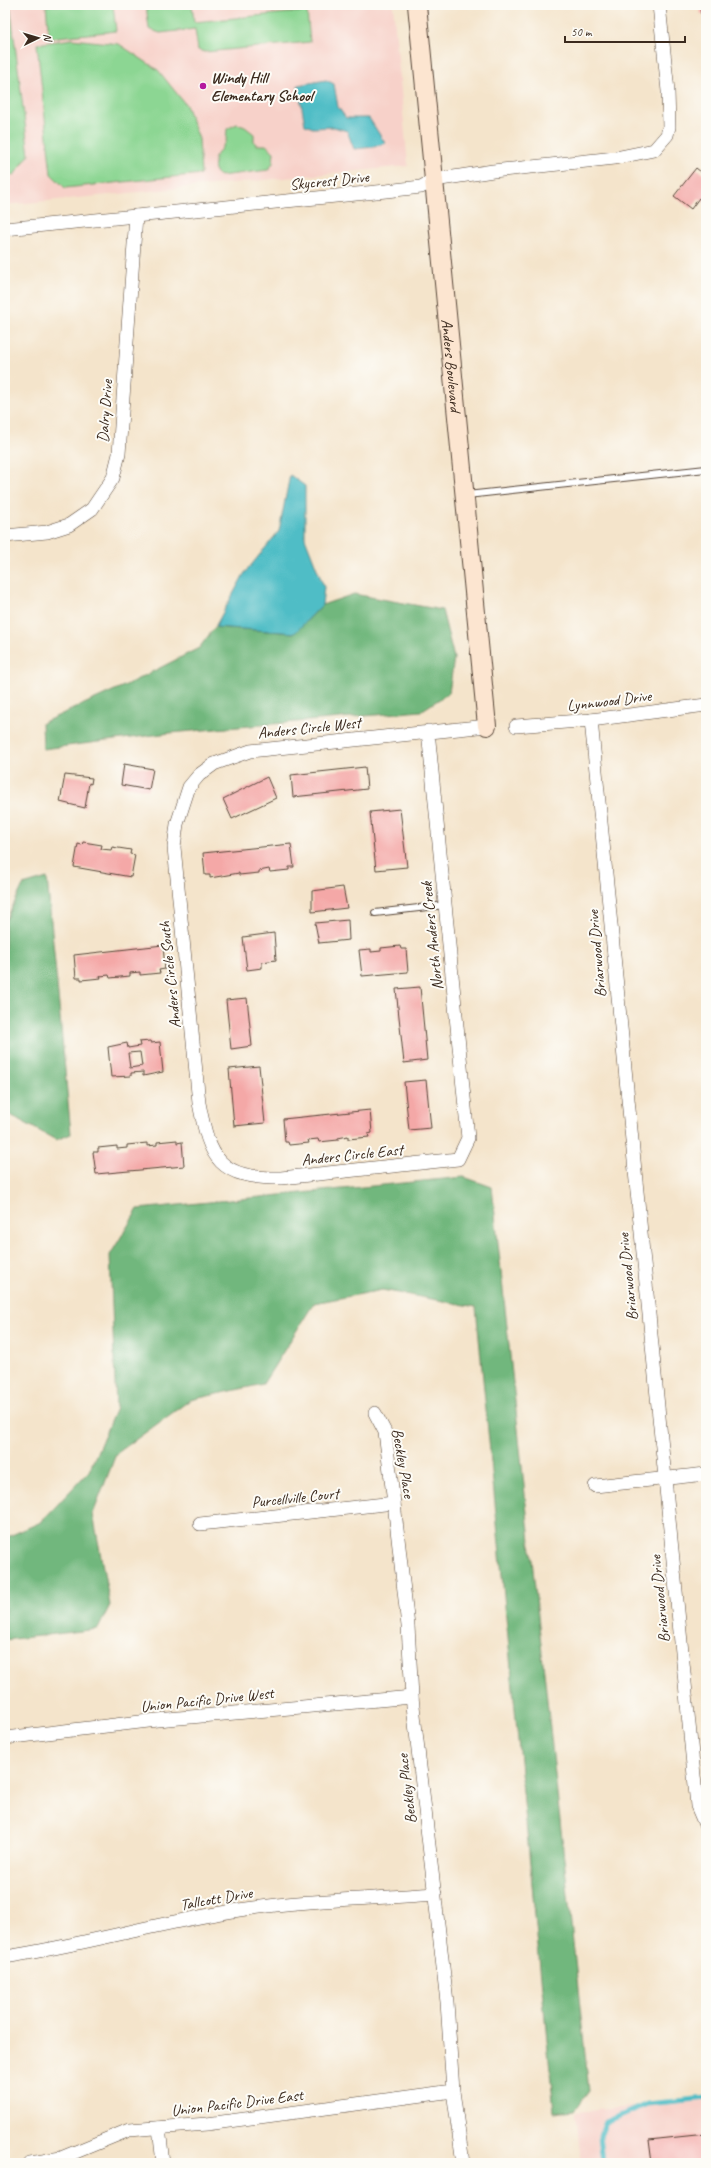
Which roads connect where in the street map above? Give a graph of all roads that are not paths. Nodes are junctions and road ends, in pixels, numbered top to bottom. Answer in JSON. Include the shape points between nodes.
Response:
{"nodes":[{"id":1,"x":417,"y":5,"type":"edge"},
{"id":2,"x":659,"y":5,"type":"edge"},
{"id":3,"x":434,"y":180,"type":"junction"},
{"id":4,"x":136,"y":216,"type":"junction"},
{"id":5,"x":5,"y":229,"type":"edge"},
{"id":6,"x":706,"y":469,"type":"edge"},
{"id":7,"x":465,"y":495,"type":"junction"},
{"id":8,"x":5,"y":536,"type":"edge"},
{"id":9,"x":706,"y":706,"type":"edge"},
{"id":10,"x":591,"y":720,"type":"junction"},
{"id":11,"x":487,"y":726,"type":"joint"},
{"id":12,"x":516,"y":726,"type":"dead end"},
{"id":13,"x":428,"y":731,"type":"junction"},
{"id":14,"x":199,"y":775,"type":"joint"},
{"id":15,"x":445,"y":905,"type":"junction"},
{"id":16,"x":375,"y":913,"type":"dead end"},
{"id":17,"x":468,"y":1138,"type":"joint"},
{"id":18,"x":229,"y":1168,"type":"joint"},
{"id":19,"x":375,"y":1413,"type":"dead end"},
{"id":20,"x":706,"y":1474,"type":"edge"},
{"id":21,"x":664,"y":1478,"type":"junction"},
{"id":22,"x":595,"y":1486,"type":"dead end"},
{"id":23,"x":394,"y":1503,"type":"junction"},
{"id":24,"x":200,"y":1524,"type":"dead end"},
{"id":25,"x":412,"y":1696,"type":"junction"},
{"id":26,"x":5,"y":1738,"type":"edge"},
{"id":27,"x":706,"y":1827,"type":"edge"},
{"id":28,"x":435,"y":1894,"type":"junction"},
{"id":29,"x":5,"y":1957,"type":"edge"},
{"id":30,"x":453,"y":2091,"type":"junction"},
{"id":31,"x":159,"y":2128,"type":"junction"},
{"id":32,"x":30,"y":2163,"type":"edge"},
{"id":33,"x":163,"y":2163,"type":"edge"},
{"id":34,"x":463,"y":2163,"type":"edge"}],
"edges":[{"from":1,"to":3,"type":"street","name":"Anders Boulevard"},
{"from":2,"to":3,"type":"street","name":"Skycrest Drive","via":[[669,126],[667,135],[654,150],[615,158]]},
{"from":3,"to":4,"type":"street","name":"Skycrest Drive","via":[[421,187]]},
{"from":3,"to":7,"type":"street","name":"Anders Boulevard"},
{"from":4,"to":5,"type":"street","name":"Skycrest Drive"},
{"from":4,"to":8,"type":"street","name":"Dalry Drive","via":[[118,454],[113,478],[92,509],[69,525],[47,532]]},
{"from":6,"to":7,"type":"lane"},
{"from":7,"to":11,"type":"street","name":"Anders Boulevard"},
{"from":9,"to":10,"type":"street","name":"Lynnwood Drive"},
{"from":10,"to":12,"type":"street","name":"Lynnwood Drive"},
{"from":10,"to":21,"type":"street","name":"Briarwood Drive"},
{"from":11,"to":13,"type":"street","name":"Anders Circle West"},
{"from":13,"to":14,"type":"street","name":"Anders Circle West","via":[[250,751],[214,764]]},
{"from":13,"to":15,"type":"street","name":"North Anders Creek"},
{"from":14,"to":18,"type":"street","name":"Anders Circle South","via":[[189,787],[177,824],[174,847],[199,1103],[210,1149]]},
{"from":15,"to":16,"type":"lane"},
{"from":15,"to":17,"type":"street","name":"North Anders Creek"},
{"from":17,"to":18,"type":"street","name":"Anders Circle East","via":[[458,1159],[281,1178],[242,1176]]},
{"from":19,"to":23,"type":"street","name":"Beckley Place","via":[[385,1432]]},
{"from":20,"to":21,"type":"street"},
{"from":21,"to":22,"type":"street"},
{"from":21,"to":27,"type":"street","name":"Briarwood Drive","via":[[696,1806]]},
{"from":23,"to":24,"type":"street","name":"Purcellville Court"},
{"from":23,"to":25,"type":"street","name":"Beckley Place","via":[[408,1626]]},
{"from":25,"to":26,"type":"street","name":"Union Pacific Drive West","via":[[157,1720]]},
{"from":25,"to":28,"type":"street","name":"Beckley Place"},
{"from":28,"to":29,"type":"street","name":"Tallcott Drive","via":[[305,1902],[239,1910],[156,1925],[80,1944]]},
{"from":28,"to":30,"type":"street","name":"Beckley Place","via":[[447,2002]]},
{"from":30,"to":31,"type":"street","name":"Union Pacific Drive East","via":[[359,2105]]},
{"from":30,"to":34,"type":"street","name":"Beckley Place"},
{"from":31,"to":32,"type":"street","name":"Union Pacific Drive East","via":[[128,2130],[61,2158]]},
{"from":31,"to":33,"type":"street"}]}
